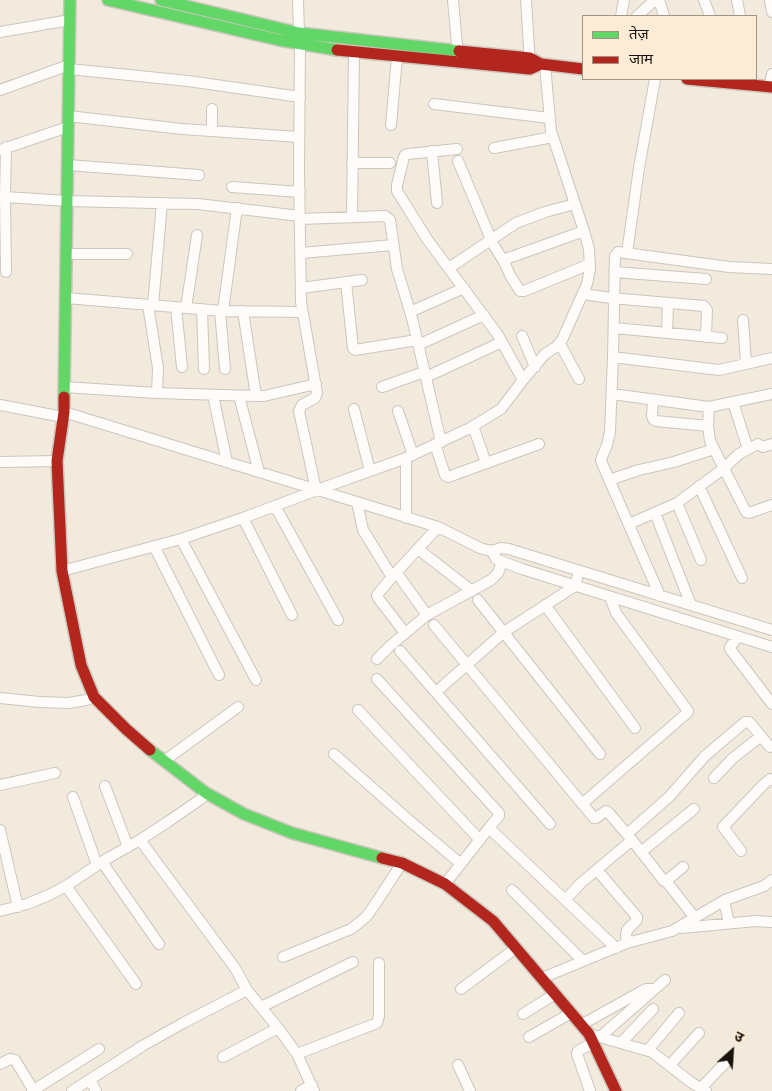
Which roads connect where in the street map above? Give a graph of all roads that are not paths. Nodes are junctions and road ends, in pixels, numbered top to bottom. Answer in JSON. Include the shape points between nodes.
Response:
{"nodes":[{"id":1,"x":70,"y":0,"type":"edge"},
{"id":2,"x":108,"y":0,"type":"edge"},
{"id":3,"x":161,"y":0,"type":"edge"},
{"id":4,"x":298,"y":0,"type":"edge"},
{"id":5,"x":453,"y":0,"type":"edge"},
{"id":6,"x":526,"y":0,"type":"edge"},
{"id":7,"x":624,"y":0,"type":"edge"},
{"id":8,"x":655,"y":0,"type":"edge"},
{"id":9,"x":659,"y":0,"type":"edge"},
{"id":10,"x":704,"y":0,"type":"edge"},
{"id":11,"x":736,"y":0,"type":"edge"},
{"id":12,"x":770,"y":0,"type":"edge"},
{"id":13,"x":201,"y":5,"type":"edge"},
{"id":14,"x":772,"y":12,"type":"edge"},
{"id":15,"x":621,"y":15,"type":"edge"},
{"id":16,"x":638,"y":15,"type":"edge"},
{"id":17,"x":664,"y":15,"type":"edge"},
{"id":18,"x":710,"y":15,"type":"edge"},
{"id":19,"x":740,"y":15,"type":"edge"},
{"id":20,"x":70,"y":20,"type":"junction"},
{"id":21,"x":0,"y":32,"type":"edge"},
{"id":22,"x":300,"y":38,"type":"junction"},
{"id":23,"x":458,"y":51,"type":"junction"},
{"id":24,"x":354,"y":52,"type":"junction"},
{"id":25,"x":397,"y":57,"type":"junction"},
{"id":26,"x":459,"y":63,"type":"junction"},
{"id":27,"x":530,"y":64,"type":"junction"},
{"id":28,"x":543,"y":64,"type":"junction"},
{"id":29,"x":69,"y":67,"type":"junction"},
{"id":30,"x":582,"y":68,"type":"edge"},
{"id":31,"x":772,"y":74,"type":"edge"},
{"id":32,"x":655,"y":80,"type":"edge"},
{"id":33,"x":698,"y":80,"type":"edge"},
{"id":34,"x":771,"y":87,"type":"edge"},
{"id":35,"x":0,"y":90,"type":"edge"},
{"id":36,"x":300,"y":97,"type":"junction"},
{"id":37,"x":434,"y":104,"type":"dead end"},
{"id":38,"x":212,"y":108,"type":"dead end"},
{"id":39,"x":549,"y":118,"type":"junction"},
{"id":40,"x":68,"y":122,"type":"junction"},
{"id":41,"x":391,"y":125,"type":"dead end"},
{"id":42,"x":212,"y":131,"type":"junction"},
{"id":43,"x":299,"y":137,"type":"junction"},
{"id":44,"x":552,"y":137,"type":"junction"},
{"id":45,"x":457,"y":148,"type":"dead end"},
{"id":46,"x":494,"y":148,"type":"dead end"},
{"id":47,"x":3,"y":149,"type":"edge"},
{"id":48,"x":432,"y":151,"type":"junction"},
{"id":49,"x":458,"y":161,"type":"dead end"},
{"id":50,"x":352,"y":163,"type":"junction"},
{"id":51,"x":390,"y":164,"type":"dead end"},
{"id":52,"x":68,"y":165,"type":"junction"},
{"id":53,"x":199,"y":176,"type":"dead end"},
{"id":54,"x":232,"y":187,"type":"dead end"},
{"id":55,"x":300,"y":192,"type":"junction"},
{"id":56,"x":4,"y":197,"type":"junction"},
{"id":57,"x":67,"y":201,"type":"junction"},
{"id":58,"x":162,"y":203,"type":"junction"},
{"id":59,"x":437,"y":203,"type":"dead end"},
{"id":60,"x":575,"y":204,"type":"junction"},
{"id":61,"x":237,"y":208,"type":"junction"},
{"id":62,"x":300,"y":217,"type":"junction"},
{"id":63,"x":352,"y":217,"type":"junction"},
{"id":64,"x":584,"y":231,"type":"junction"},
{"id":65,"x":197,"y":235,"type":"dead end"},
{"id":66,"x":491,"y":240,"type":"junction"},
{"id":67,"x":393,"y":245,"type":"junction"},
{"id":68,"x":301,"y":253,"type":"junction"},
{"id":69,"x":627,"y":253,"type":"junction"},
{"id":70,"x":66,"y":254,"type":"junction"},
{"id":71,"x":126,"y":254,"type":"dead end"},
{"id":72,"x":503,"y":260,"type":"junction"},
{"id":73,"x":590,"y":264,"type":"junction"},
{"id":74,"x":449,"y":268,"type":"junction"},
{"id":75,"x":772,"y":269,"type":"edge"},
{"id":76,"x":6,"y":272,"type":"dead end"},
{"id":77,"x":614,"y":272,"type":"junction"},
{"id":78,"x":706,"y":279,"type":"dead end"},
{"id":79,"x":362,"y":280,"type":"dead end"},
{"id":80,"x":346,"y":282,"type":"junction"},
{"id":81,"x":301,"y":288,"type":"junction"},
{"id":82,"x":464,"y":288,"type":"junction"},
{"id":83,"x":583,"y":294,"type":"junction"},
{"id":84,"x":66,"y":298,"type":"junction"},
{"id":85,"x":613,"y":298,"type":"junction"},
{"id":86,"x":668,"y":303,"type":"junction"},
{"id":87,"x":151,"y":305,"type":"junction"},
{"id":88,"x":181,"y":307,"type":"junction"},
{"id":89,"x":202,"y":309,"type":"junction"},
{"id":90,"x":222,"y":311,"type":"junction"},
{"id":91,"x":243,"y":311,"type":"junction"},
{"id":92,"x":302,"y":312,"type":"junction"},
{"id":93,"x":410,"y":312,"type":"junction"},
{"id":94,"x":484,"y":315,"type":"junction"},
{"id":95,"x":744,"y":320,"type":"dead end"},
{"id":96,"x":614,"y":328,"type":"junction"},
{"id":97,"x":667,"y":333,"type":"junction"},
{"id":98,"x":522,"y":336,"type":"dead end"},
{"id":99,"x":706,"y":337,"type":"junction"},
{"id":100,"x":722,"y":338,"type":"dead end"},
{"id":101,"x":502,"y":342,"type":"junction"},
{"id":102,"x":418,"y":343,"type":"junction"},
{"id":103,"x":560,"y":344,"type":"junction"},
{"id":104,"x":613,"y":357,"type":"junction"},
{"id":105,"x":772,"y":358,"type":"edge"},
{"id":106,"x":746,"y":364,"type":"junction"},
{"id":107,"x":535,"y":367,"type":"junction"},
{"id":108,"x":182,"y":368,"type":"dead end"},
{"id":109,"x":204,"y":369,"type":"dead end"},
{"id":110,"x":224,"y":369,"type":"dead end"},
{"id":111,"x":425,"y":375,"type":"junction"},
{"id":112,"x":579,"y":378,"type":"dead end"},
{"id":113,"x":523,"y":380,"type":"junction"},
{"id":114,"x":316,"y":384,"type":"junction"},
{"id":115,"x":64,"y":387,"type":"junction"},
{"id":116,"x":382,"y":387,"type":"dead end"},
{"id":117,"x":158,"y":393,"type":"junction"},
{"id":118,"x":612,"y":394,"type":"junction"},
{"id":119,"x":772,"y":394,"type":"edge"},
{"id":120,"x":213,"y":395,"type":"junction"},
{"id":121,"x":239,"y":396,"type":"junction"},
{"id":122,"x":256,"y":396,"type":"junction"},
{"id":123,"x":653,"y":400,"type":"junction"},
{"id":124,"x":733,"y":402,"type":"junction"},
{"id":125,"x":0,"y":405,"type":"edge"},
{"id":126,"x":709,"y":407,"type":"junction"},
{"id":127,"x":354,"y":409,"type":"dead end"},
{"id":128,"x":398,"y":411,"type":"dead end"},
{"id":129,"x":64,"y":415,"type":"junction"},
{"id":130,"x":472,"y":426,"type":"junction"},
{"id":131,"x":708,"y":426,"type":"junction"},
{"id":132,"x":438,"y":443,"type":"junction"},
{"id":133,"x":539,"y":444,"type":"dead end"},
{"id":134,"x":772,"y":444,"type":"edge"},
{"id":135,"x":750,"y":448,"type":"junction"},
{"id":136,"x":714,"y":449,"type":"junction"},
{"id":137,"x":410,"y":456,"type":"junction"},
{"id":138,"x":57,"y":461,"type":"junction"},
{"id":139,"x":0,"y":462,"type":"edge"},
{"id":140,"x":227,"y":462,"type":"junction"},
{"id":141,"x":486,"y":463,"type":"junction"},
{"id":142,"x":723,"y":469,"type":"junction"},
{"id":143,"x":370,"y":470,"type":"junction"},
{"id":144,"x":259,"y":472,"type":"junction"},
{"id":145,"x":609,"y":480,"type":"junction"},
{"id":146,"x":699,"y":486,"type":"junction"},
{"id":147,"x":316,"y":490,"type":"junction"},
{"id":148,"x":357,"y":502,"type":"junction"},
{"id":149,"x":677,"y":503,"type":"junction"},
{"id":150,"x":275,"y":506,"type":"junction"},
{"id":151,"x":771,"y":507,"type":"edge"},
{"id":152,"x":655,"y":513,"type":"junction"},
{"id":153,"x":243,"y":518,"type":"junction"},
{"id":154,"x":406,"y":518,"type":"junction"},
{"id":155,"x":629,"y":524,"type":"junction"},
{"id":156,"x":438,"y":527,"type":"junction"},
{"id":157,"x":181,"y":539,"type":"junction"},
{"id":158,"x":154,"y":546,"type":"junction"},
{"id":159,"x":418,"y":548,"type":"junction"},
{"id":160,"x":492,"y":551,"type":"junction"},
{"id":161,"x":701,"y":560,"type":"dead end"},
{"id":162,"x":503,"y":563,"type":"junction"},
{"id":163,"x":62,"y":571,"type":"junction"},
{"id":164,"x":580,"y":571,"type":"junction"},
{"id":165,"x":394,"y":575,"type":"junction"},
{"id":166,"x":742,"y":578,"type":"dead end"},
{"id":167,"x":575,"y":586,"type":"junction"},
{"id":168,"x":475,"y":596,"type":"junction"},
{"id":169,"x":660,"y":596,"type":"junction"},
{"id":170,"x":610,"y":597,"type":"junction"},
{"id":171,"x":545,"y":605,"type":"junction"},
{"id":172,"x":692,"y":606,"type":"junction"},
{"id":173,"x":292,"y":615,"type":"dead end"},
{"id":174,"x":427,"y":615,"type":"junction"},
{"id":175,"x":338,"y":620,"type":"dead end"},
{"id":176,"x":434,"y":625,"type":"dead end"},
{"id":177,"x":772,"y":630,"type":"edge"},
{"id":178,"x":504,"y":632,"type":"junction"},
{"id":179,"x":405,"y":633,"type":"junction"},
{"id":180,"x":738,"y":636,"type":"junction"},
{"id":181,"x":772,"y":647,"type":"edge"},
{"id":182,"x":400,"y":651,"type":"dead end"},
{"id":183,"x":377,"y":659,"type":"dead end"},
{"id":184,"x":467,"y":665,"type":"junction"},
{"id":185,"x":219,"y":675,"type":"dead end"},
{"id":186,"x":377,"y":679,"type":"dead end"},
{"id":187,"x":256,"y":680,"type":"dead end"},
{"id":188,"x":436,"y":692,"type":"junction"},
{"id":189,"x":94,"y":697,"type":"junction"},
{"id":190,"x":0,"y":698,"type":"edge"},
{"id":191,"x":772,"y":704,"type":"edge"},
{"id":192,"x":238,"y":707,"type":"dead end"},
{"id":193,"x":358,"y":710,"type":"dead end"},
{"id":194,"x":635,"y":728,"type":"dead end"},
{"id":195,"x":761,"y":736,"type":"junction"},
{"id":196,"x":770,"y":747,"type":"dead end"},
{"id":197,"x":334,"y":754,"type":"dead end"},
{"id":198,"x":600,"y":754,"type":"dead end"},
{"id":199,"x":164,"y":760,"type":"junction"},
{"id":200,"x":55,"y":773,"type":"dead end"},
{"id":201,"x":714,"y":778,"type":"dead end"},
{"id":202,"x":772,"y":780,"type":"edge"},
{"id":203,"x":0,"y":785,"type":"edge"},
{"id":204,"x":105,"y":786,"type":"dead end"},
{"id":205,"x":206,"y":793,"type":"junction"},
{"id":206,"x":73,"y":797,"type":"dead end"},
{"id":207,"x":582,"y":804,"type":"junction"},
{"id":208,"x":694,"y":809,"type":"dead end"},
{"id":209,"x":550,"y":824,"type":"dead end"},
{"id":210,"x":489,"y":828,"type":"junction"},
{"id":211,"x":0,"y":830,"type":"edge"},
{"id":212,"x":629,"y":837,"type":"junction"},
{"id":213,"x":140,"y":840,"type":"junction"},
{"id":214,"x":480,"y":840,"type":"junction"},
{"id":215,"x":128,"y":847,"type":"junction"},
{"id":216,"x":741,"y":851,"type":"dead end"},
{"id":217,"x":641,"y":852,"type":"junction"},
{"id":218,"x":100,"y":863,"type":"junction"},
{"id":219,"x":402,"y":863,"type":"junction"},
{"id":220,"x":461,"y":864,"type":"junction"},
{"id":221,"x":683,"y":867,"type":"dead end"},
{"id":222,"x":597,"y":870,"type":"junction"},
{"id":223,"x":772,"y":880,"type":"edge"},
{"id":224,"x":666,"y":881,"type":"junction"},
{"id":225,"x":445,"y":884,"type":"junction"},
{"id":226,"x":66,"y":886,"type":"junction"},
{"id":227,"x":512,"y":890,"type":"dead end"},
{"id":228,"x":565,"y":900,"type":"junction"},
{"id":229,"x":724,"y":901,"type":"junction"},
{"id":230,"x":18,"y":906,"type":"junction"},
{"id":231,"x":0,"y":911,"type":"edge"},
{"id":232,"x":695,"y":918,"type":"junction"},
{"id":233,"x":772,"y":922,"type":"edge"},
{"id":234,"x":729,"y":923,"type":"junction"},
{"id":235,"x":678,"y":928,"type":"junction"},
{"id":236,"x":627,"y":943,"type":"junction"},
{"id":237,"x":159,"y":944,"type":"dead end"},
{"id":238,"x":516,"y":948,"type":"junction"},
{"id":239,"x":616,"y":948,"type":"junction"},
{"id":240,"x":283,"y":957,"type":"dead end"},
{"id":241,"x":583,"y":961,"type":"junction"},
{"id":242,"x":353,"y":962,"type":"dead end"},
{"id":243,"x":380,"y":964,"type":"dead end"},
{"id":244,"x":542,"y":978,"type":"junction"},
{"id":245,"x":665,"y":980,"type":"dead end"},
{"id":246,"x":136,"y":984,"type":"dead end"},
{"id":247,"x":461,"y":989,"type":"dead end"},
{"id":248,"x":247,"y":990,"type":"junction"},
{"id":249,"x":654,"y":990,"type":"junction"},
{"id":250,"x":555,"y":994,"type":"junction"},
{"id":251,"x":261,"y":1007,"type":"junction"},
{"id":252,"x":653,"y":1009,"type":"dead end"},
{"id":253,"x":571,"y":1013,"type":"junction"},
{"id":254,"x":679,"y":1013,"type":"dead end"},
{"id":255,"x":523,"y":1014,"type":"dead end"},
{"id":256,"x":581,"y":1024,"type":"junction"},
{"id":257,"x":278,"y":1028,"type":"junction"},
{"id":258,"x":699,"y":1033,"type":"dead end"},
{"id":259,"x":529,"y":1037,"type":"dead end"},
{"id":260,"x":594,"y":1038,"type":"junction"},
{"id":261,"x":621,"y":1043,"type":"junction"},
{"id":262,"x":99,"y":1049,"type":"dead end"},
{"id":263,"x":648,"y":1050,"type":"junction"},
{"id":264,"x":297,"y":1054,"type":"junction"},
{"id":265,"x":223,"y":1057,"type":"dead end"},
{"id":266,"x":728,"y":1060,"type":"dead end"},
{"id":267,"x":0,"y":1064,"type":"edge"},
{"id":268,"x":458,"y":1065,"type":"dead end"},
{"id":269,"x":670,"y":1065,"type":"junction"},
{"id":270,"x":90,"y":1080,"type":"junction"},
{"id":271,"x":314,"y":1088,"type":"edge"},
{"id":272,"x":703,"y":1090,"type":"edge"},
{"id":273,"x":33,"y":1091,"type":"edge"},
{"id":274,"x":72,"y":1091,"type":"edge"},
{"id":275,"x":96,"y":1091,"type":"edge"},
{"id":276,"x":301,"y":1091,"type":"edge"},
{"id":277,"x":470,"y":1091,"type":"edge"},
{"id":278,"x":590,"y":1091,"type":"edge"},
{"id":279,"x":616,"y":1091,"type":"edge"}],
"edges":[{"from":1,"to":20,"type":"street"},
{"from":2,"to":22,"type":"street","via":[[279,40]]},
{"from":3,"to":13,"type":"street"},
{"from":4,"to":22,"type":"street"},
{"from":5,"to":23,"type":"street"},
{"from":6,"to":27,"type":"street"},
{"from":7,"to":15,"type":"street"},
{"from":8,"to":16,"type":"street"},
{"from":9,"to":17,"type":"street"},
{"from":10,"to":18,"type":"street"},
{"from":11,"to":19,"type":"street"},
{"from":12,"to":14,"type":"street"},
{"from":13,"to":22,"type":"street"},
{"from":20,"to":21,"type":"street"},
{"from":20,"to":29,"type":"street"},
{"from":22,"to":23,"type":"street"},
{"from":22,"to":24,"type":"street"},
{"from":22,"to":36,"type":"street"},
{"from":23,"to":26,"type":"street"},
{"from":23,"to":27,"type":"street"},
{"from":24,"to":25,"type":"street"},
{"from":24,"to":50,"type":"street"},
{"from":25,"to":26,"type":"street"},
{"from":25,"to":41,"type":"street"},
{"from":26,"to":27,"type":"street"},
{"from":27,"to":28,"type":"street"},
{"from":28,"to":30,"type":"street"},
{"from":28,"to":39,"type":"street"},
{"from":29,"to":35,"type":"street"},
{"from":29,"to":36,"type":"street"},
{"from":29,"to":40,"type":"street"},
{"from":31,"to":34,"type":"street"},
{"from":32,"to":69,"type":"street"},
{"from":33,"to":34,"type":"street"},
{"from":36,"to":43,"type":"street"},
{"from":37,"to":39,"type":"street"},
{"from":38,"to":42,"type":"street"},
{"from":39,"to":44,"type":"street"},
{"from":40,"to":42,"type":"street"},
{"from":40,"to":47,"type":"street"},
{"from":40,"to":52,"type":"street"},
{"from":42,"to":43,"type":"street"},
{"from":43,"to":55,"type":"street"},
{"from":44,"to":46,"type":"street"},
{"from":44,"to":60,"type":"street"},
{"from":45,"to":48,"type":"street"},
{"from":47,"to":56,"type":"street"},
{"from":48,"to":59,"type":"street"},
{"from":48,"to":74,"type":"street","via":[[405,155],[397,191]]},
{"from":49,"to":66,"type":"street"},
{"from":50,"to":51,"type":"street"},
{"from":50,"to":63,"type":"street"},
{"from":52,"to":53,"type":"street"},
{"from":52,"to":57,"type":"street"},
{"from":54,"to":55,"type":"street"},
{"from":55,"to":62,"type":"street"},
{"from":56,"to":57,"type":"street"},
{"from":56,"to":76,"type":"street"},
{"from":57,"to":58,"type":"street"},
{"from":57,"to":70,"type":"street"},
{"from":58,"to":61,"type":"street"},
{"from":58,"to":87,"type":"street"},
{"from":60,"to":64,"type":"street"},
{"from":60,"to":66,"type":"street","via":[[526,219]]},
{"from":61,"to":62,"type":"street"},
{"from":61,"to":90,"type":"street"},
{"from":62,"to":63,"type":"street"},
{"from":62,"to":68,"type":"street"},
{"from":63,"to":67,"type":"street","via":[[388,217]]},
{"from":64,"to":72,"type":"street"},
{"from":64,"to":73,"type":"street"},
{"from":65,"to":88,"type":"street"},
{"from":66,"to":72,"type":"street"},
{"from":66,"to":74,"type":"street"},
{"from":67,"to":68,"type":"street"},
{"from":67,"to":93,"type":"street"},
{"from":68,"to":81,"type":"street"},
{"from":69,"to":75,"type":"street","via":[[729,267]]},
{"from":69,"to":77,"type":"street","via":[[618,252],[614,256]]},
{"from":70,"to":71,"type":"street"},
{"from":70,"to":84,"type":"street"},
{"from":72,"to":73,"type":"street","via":[[522,292]]},
{"from":73,"to":83,"type":"street"},
{"from":74,"to":82,"type":"street"},
{"from":77,"to":78,"type":"street"},
{"from":77,"to":85,"type":"street"},
{"from":79,"to":80,"type":"street"},
{"from":80,"to":81,"type":"street"},
{"from":80,"to":102,"type":"street","via":[[355,350]]},
{"from":81,"to":92,"type":"street"},
{"from":82,"to":93,"type":"street"},
{"from":82,"to":94,"type":"street"},
{"from":83,"to":85,"type":"street"},
{"from":83,"to":103,"type":"street"},
{"from":84,"to":87,"type":"street"},
{"from":84,"to":115,"type":"street"},
{"from":85,"to":86,"type":"street"},
{"from":85,"to":96,"type":"street"},
{"from":86,"to":97,"type":"street"},
{"from":86,"to":99,"type":"street","via":[[706,307]]},
{"from":87,"to":88,"type":"street"},
{"from":87,"to":117,"type":"street"},
{"from":88,"to":89,"type":"street"},
{"from":88,"to":108,"type":"street"},
{"from":89,"to":90,"type":"street"},
{"from":89,"to":109,"type":"street"},
{"from":90,"to":91,"type":"street"},
{"from":90,"to":110,"type":"street"},
{"from":91,"to":92,"type":"street"},
{"from":91,"to":122,"type":"street"},
{"from":92,"to":114,"type":"street"},
{"from":93,"to":102,"type":"street"},
{"from":94,"to":101,"type":"street"},
{"from":94,"to":102,"type":"street"},
{"from":95,"to":106,"type":"street"},
{"from":96,"to":97,"type":"street"},
{"from":96,"to":104,"type":"street"},
{"from":97,"to":99,"type":"street"},
{"from":98,"to":107,"type":"street"},
{"from":99,"to":100,"type":"street"},
{"from":101,"to":111,"type":"street"},
{"from":101,"to":113,"type":"street"},
{"from":102,"to":111,"type":"street"},
{"from":103,"to":107,"type":"street","via":[[547,352]]},
{"from":103,"to":112,"type":"street"},
{"from":104,"to":106,"type":"street","via":[[714,370]]},
{"from":104,"to":118,"type":"street"},
{"from":105,"to":106,"type":"street"},
{"from":107,"to":113,"type":"street"},
{"from":111,"to":116,"type":"street"},
{"from":111,"to":132,"type":"street"},
{"from":113,"to":130,"type":"street","via":[[499,411]]},
{"from":114,"to":122,"type":"street"},
{"from":114,"to":147,"type":"street","via":[[317,396],[302,405],[299,411]]},
{"from":115,"to":117,"type":"street"},
{"from":115,"to":129,"type":"street"},
{"from":117,"to":120,"type":"street"},
{"from":118,"to":123,"type":"street"},
{"from":118,"to":145,"type":"street","via":[[609,439],[601,459]]},
{"from":119,"to":124,"type":"street"},
{"from":120,"to":121,"type":"street"},
{"from":120,"to":140,"type":"street"},
{"from":121,"to":122,"type":"street"},
{"from":121,"to":144,"type":"street"},
{"from":123,"to":126,"type":"street"},
{"from":123,"to":131,"type":"street","via":[[652,416],[656,421]]},
{"from":124,"to":126,"type":"street"},
{"from":124,"to":135,"type":"street"},
{"from":125,"to":129,"type":"street"},
{"from":126,"to":131,"type":"street"},
{"from":127,"to":143,"type":"street"},
{"from":128,"to":137,"type":"street"},
{"from":129,"to":138,"type":"street"},
{"from":129,"to":140,"type":"street"},
{"from":130,"to":132,"type":"street"},
{"from":130,"to":141,"type":"street"},
{"from":131,"to":136,"type":"street"},
{"from":132,"to":137,"type":"street"},
{"from":132,"to":141,"type":"street","via":[[446,477]]},
{"from":133,"to":141,"type":"street"},
{"from":134,"to":135,"type":"street","via":[[764,447],[757,444]]},
{"from":135,"to":142,"type":"street"},
{"from":136,"to":142,"type":"street"},
{"from":136,"to":145,"type":"street"},
{"from":137,"to":143,"type":"street"},
{"from":137,"to":154,"type":"street"},
{"from":138,"to":139,"type":"street"},
{"from":138,"to":163,"type":"street"},
{"from":140,"to":144,"type":"street"},
{"from":142,"to":146,"type":"street"},
{"from":142,"to":151,"type":"street","via":[[746,512]]},
{"from":143,"to":147,"type":"street"},
{"from":144,"to":147,"type":"street"},
{"from":145,"to":155,"type":"street"},
{"from":146,"to":149,"type":"street"},
{"from":146,"to":166,"type":"street"},
{"from":147,"to":148,"type":"street"},
{"from":147,"to":150,"type":"street"},
{"from":148,"to":154,"type":"street"},
{"from":148,"to":165,"type":"street","via":[[363,530]]},
{"from":149,"to":152,"type":"street"},
{"from":149,"to":161,"type":"street"},
{"from":150,"to":153,"type":"street"},
{"from":150,"to":175,"type":"street"},
{"from":152,"to":155,"type":"street"},
{"from":152,"to":172,"type":"street"},
{"from":153,"to":157,"type":"street"},
{"from":153,"to":173,"type":"street"},
{"from":154,"to":156,"type":"street"},
{"from":155,"to":169,"type":"street"},
{"from":156,"to":159,"type":"street"},
{"from":156,"to":160,"type":"street"},
{"from":157,"to":158,"type":"street"},
{"from":157,"to":187,"type":"street"},
{"from":158,"to":163,"type":"street"},
{"from":158,"to":185,"type":"street"},
{"from":159,"to":165,"type":"street"},
{"from":159,"to":168,"type":"street"},
{"from":160,"to":162,"type":"street"},
{"from":160,"to":164,"type":"street","via":[[509,549]]},
{"from":162,"to":167,"type":"street"},
{"from":162,"to":168,"type":"street"},
{"from":163,"to":189,"type":"street","via":[[81,665]]},
{"from":164,"to":167,"type":"street"},
{"from":164,"to":169,"type":"street"},
{"from":165,"to":174,"type":"street"},
{"from":165,"to":179,"type":"street","via":[[377,595]]},
{"from":167,"to":170,"type":"street"},
{"from":167,"to":171,"type":"street"},
{"from":168,"to":174,"type":"street"},
{"from":168,"to":178,"type":"street"},
{"from":169,"to":172,"type":"street"},
{"from":170,"to":180,"type":"street"},
{"from":170,"to":207,"type":"street","via":[[613,609],[688,713]]},
{"from":171,"to":178,"type":"street"},
{"from":171,"to":194,"type":"street"},
{"from":172,"to":177,"type":"street"},
{"from":174,"to":179,"type":"street"},
{"from":176,"to":184,"type":"street"},
{"from":178,"to":184,"type":"street"},
{"from":178,"to":198,"type":"street"},
{"from":179,"to":183,"type":"street"},
{"from":180,"to":181,"type":"street"},
{"from":180,"to":191,"type":"street","via":[[730,649]]},
{"from":182,"to":188,"type":"street"},
{"from":184,"to":188,"type":"street"},
{"from":184,"to":207,"type":"street"},
{"from":186,"to":210,"type":"street","via":[[498,811]]},
{"from":188,"to":209,"type":"street"},
{"from":189,"to":190,"type":"street","via":[[69,703]]},
{"from":189,"to":199,"type":"street"},
{"from":192,"to":199,"type":"street"},
{"from":193,"to":214,"type":"street"},
{"from":195,"to":196,"type":"street"},
{"from":195,"to":201,"type":"street"},
{"from":195,"to":212,"type":"street","via":[[746,722],[705,756]]},
{"from":197,"to":220,"type":"street"},
{"from":199,"to":205,"type":"street"},
{"from":200,"to":203,"type":"street"},
{"from":202,"to":216,"type":"street","via":[[723,827]]},
{"from":204,"to":215,"type":"street"},
{"from":205,"to":213,"type":"street"},
{"from":205,"to":219,"type":"street","via":[[244,814],[292,833]]},
{"from":206,"to":218,"type":"street"},
{"from":207,"to":212,"type":"street","via":[[594,818],[607,811]]},
{"from":208,"to":217,"type":"street"},
{"from":210,"to":214,"type":"street"},
{"from":210,"to":228,"type":"street"},
{"from":211,"to":230,"type":"street"},
{"from":212,"to":217,"type":"street"},
{"from":212,"to":222,"type":"street"},
{"from":213,"to":215,"type":"street"},
{"from":213,"to":248,"type":"street"},
{"from":214,"to":220,"type":"street"},
{"from":215,"to":218,"type":"street"},
{"from":217,"to":224,"type":"street"},
{"from":218,"to":226,"type":"street"},
{"from":218,"to":237,"type":"street"},
{"from":219,"to":225,"type":"street"},
{"from":219,"to":240,"type":"street","via":[[363,919],[351,929]]},
{"from":220,"to":225,"type":"street"},
{"from":221,"to":224,"type":"street"},
{"from":222,"to":228,"type":"street"},
{"from":222,"to":236,"type":"street","via":[[637,917],[627,930]]},
{"from":223,"to":229,"type":"street"},
{"from":224,"to":232,"type":"street"},
{"from":225,"to":238,"type":"street","via":[[493,921]]},
{"from":226,"to":230,"type":"street"},
{"from":226,"to":246,"type":"street"},
{"from":227,"to":241,"type":"street"},
{"from":228,"to":239,"type":"street"},
{"from":229,"to":232,"type":"street"},
{"from":229,"to":234,"type":"street"},
{"from":230,"to":231,"type":"street"},
{"from":232,"to":235,"type":"street"},
{"from":233,"to":234,"type":"street"},
{"from":234,"to":235,"type":"street"},
{"from":235,"to":236,"type":"street"},
{"from":236,"to":239,"type":"street"},
{"from":238,"to":244,"type":"street"},
{"from":238,"to":247,"type":"street"},
{"from":239,"to":241,"type":"street"},
{"from":241,"to":244,"type":"street"},
{"from":242,"to":251,"type":"street"},
{"from":243,"to":264,"type":"street","via":[[377,1023]]},
{"from":244,"to":250,"type":"street"},
{"from":245,"to":249,"type":"street"},
{"from":248,"to":251,"type":"street"},
{"from":248,"to":270,"type":"street","via":[[144,1045]]},
{"from":249,"to":256,"type":"street","via":[[642,991]]},
{"from":249,"to":260,"type":"street"},
{"from":250,"to":253,"type":"street"},
{"from":250,"to":255,"type":"street"},
{"from":251,"to":257,"type":"street"},
{"from":252,"to":261,"type":"street"},
{"from":253,"to":256,"type":"street"},
{"from":253,"to":259,"type":"street"},
{"from":254,"to":263,"type":"street"},
{"from":256,"to":260,"type":"street"},
{"from":257,"to":264,"type":"street"},
{"from":257,"to":265,"type":"street"},
{"from":258,"to":269,"type":"street"},
{"from":260,"to":261,"type":"street"},
{"from":260,"to":278,"type":"street","via":[[577,1054]]},
{"from":260,"to":279,"type":"street"},
{"from":261,"to":263,"type":"street"},
{"from":262,"to":273,"type":"street"},
{"from":263,"to":269,"type":"street"},
{"from":264,"to":271,"type":"street"},
{"from":266,"to":272,"type":"street"},
{"from":267,"to":273,"type":"street","via":[[15,1060]]},
{"from":268,"to":277,"type":"street"},
{"from":269,"to":272,"type":"street"},
{"from":270,"to":274,"type":"street"},
{"from":270,"to":275,"type":"street"},
{"from":271,"to":276,"type":"street"}]}
